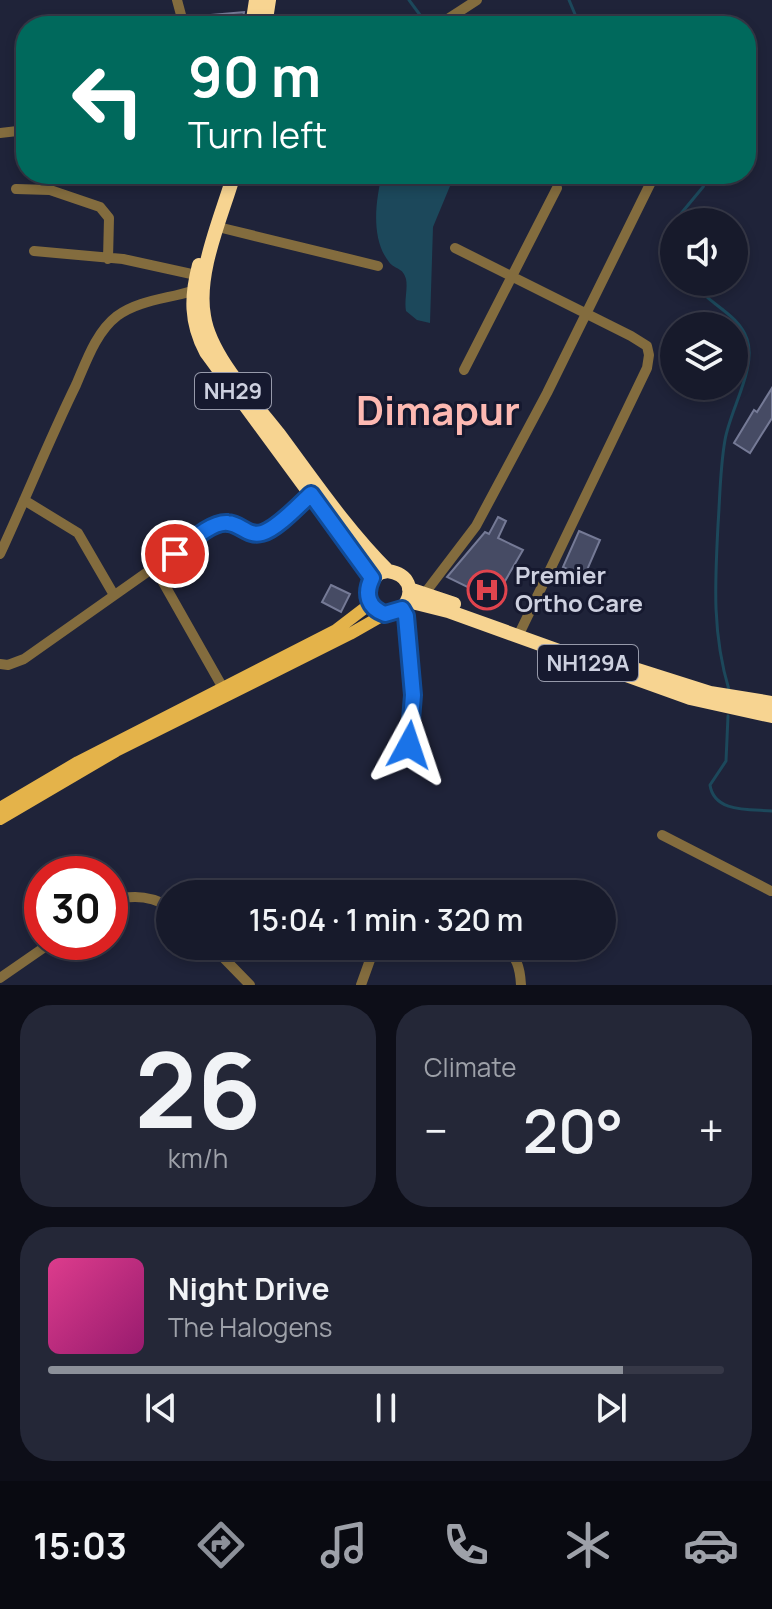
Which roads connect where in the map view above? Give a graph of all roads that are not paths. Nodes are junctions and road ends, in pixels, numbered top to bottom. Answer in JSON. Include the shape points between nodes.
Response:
{"nodes":[{"id":1,"x":477,"y":0,"type":"edge"},
{"id":2,"x":452,"y":16,"type":"edge"},
{"id":3,"x":221,"y":184,"type":"edge"},
{"id":4,"x":231,"y":184,"type":"edge"},
{"id":5,"x":650,"y":184,"type":"edge"},
{"id":6,"x":557,"y":188,"type":"dead end"},
{"id":7,"x":16,"y":189,"type":"dead end"},
{"id":8,"x":218,"y":227,"type":"junction"},
{"id":9,"x":455,"y":248,"type":"dead end"},
{"id":10,"x":34,"y":251,"type":"dead end"},
{"id":11,"x":108,"y":259,"type":"junction"},
{"id":12,"x":378,"y":266,"type":"dead end"},
{"id":13,"x":196,"y":275,"type":"junction"},
{"id":14,"x":513,"y":277,"type":"junction"},
{"id":15,"x":192,"y":291,"type":"junction"},
{"id":16,"x":584,"y":313,"type":"junction"},
{"id":17,"x":464,"y":370,"type":"dead end"},
{"id":18,"x":311,"y":494,"type":"junction"},
{"id":19,"x":24,"y":500,"type":"junction"},
{"id":20,"x":0,"y":554,"type":"edge"},
{"id":21,"x":155,"y":568,"type":"junction"},
{"id":22,"x":388,"y":571,"type":"junction"},
{"id":23,"x":372,"y":578,"type":"junction"},
{"id":24,"x":425,"y":593,"type":"junction"},
{"id":25,"x":114,"y":595,"type":"junction"},
{"id":26,"x":406,"y":600,"type":"junction"},
{"id":27,"x":370,"y":604,"type":"junction"},
{"id":28,"x":385,"y":614,"type":"junction"},
{"id":29,"x":521,"y":630,"type":"junction"},
{"id":30,"x":0,"y":664,"type":"edge"},
{"id":31,"x":223,"y":688,"type":"junction"},
{"id":32,"x":772,"y":703,"type":"edge"},
{"id":33,"x":772,"y":716,"type":"edge"},
{"id":34,"x":409,"y":745,"type":"dead end"},
{"id":35,"x":0,"y":808,"type":"edge"},
{"id":36,"x":0,"y":819,"type":"edge"},
{"id":37,"x":662,"y":835,"type":"dead end"},
{"id":38,"x":772,"y":883,"type":"edge"},
{"id":39,"x":772,"y":891,"type":"edge"},
{"id":40,"x":128,"y":897,"type":"edge"},
{"id":41,"x":156,"y":902,"type":"edge"},
{"id":42,"x":26,"y":960,"type":"edge"},
{"id":43,"x":226,"y":960,"type":"edge"},
{"id":44,"x":370,"y":960,"type":"edge"},
{"id":45,"x":516,"y":960,"type":"edge"},
{"id":46,"x":0,"y":978,"type":"edge"},
{"id":47,"x":250,"y":985,"type":"edge"},
{"id":48,"x":361,"y":985,"type":"edge"},
{"id":49,"x":521,"y":985,"type":"edge"}],
"edges":[{"from":1,"to":2,"type":"street"},
{"from":3,"to":13,"type":"highway","number":"NH29"},
{"from":4,"to":8,"type":"highway","number":"NH29"},
{"from":5,"to":16,"type":"street"},
{"from":6,"to":14,"type":"street"},
{"from":7,"to":11,"type":"street","via":[[50,190],[107,211]]},
{"from":8,"to":12,"type":"street"},
{"from":8,"to":22,"type":"highway","number":"NH29","via":[[204,278],[207,330],[227,366],[344,523]]},
{"from":9,"to":14,"type":"street"},
{"from":10,"to":11,"type":"street"},
{"from":11,"to":13,"type":"street"},
{"from":13,"to":15,"type":"highway","number":"NH29"},
{"from":14,"to":16,"type":"street"},
{"from":14,"to":17,"type":"street"},
{"from":15,"to":18,"type":"highway","number":"NH29","via":[[195,327],[206,352]]},
{"from":15,"to":19,"type":"street","via":[[154,300],[112,319],[97,339]]},
{"from":16,"to":24,"type":"street","via":[[476,526]]},
{"from":16,"to":29,"type":"street","via":[[647,346],[647,368]]},
{"from":18,"to":21,"type":"street","via":[[267,531],[248,533],[230,523],[214,525]]},
{"from":18,"to":23,"type":"highway","number":"NH29"},
{"from":19,"to":20,"type":"street"},
{"from":19,"to":25,"type":"street","via":[[78,533]]},
{"from":21,"to":25,"type":"street"},
{"from":21,"to":31,"type":"street"},
{"from":22,"to":23,"type":"highway"},
{"from":22,"to":26,"type":"highway","number":"NH29","via":[[402,576]]},
{"from":23,"to":27,"type":"highway"},
{"from":24,"to":26,"type":"highway","number":"NH129A"},
{"from":24,"to":29,"type":"highway","number":"NH129A"},
{"from":25,"to":30,"type":"street","via":[[24,659]]},
{"from":26,"to":28,"type":"highway"},
{"from":26,"to":33,"type":"highway","number":"NH129A","via":[[690,698]]},
{"from":26,"to":34,"type":"street","via":[[413,695]]},
{"from":27,"to":28,"type":"highway"},
{"from":27,"to":31,"type":"main road","via":[[336,630]]},
{"from":28,"to":36,"type":"main road","via":[[116,751]]},
{"from":29,"to":32,"type":"highway","number":"NH129A","via":[[685,686]]},
{"from":31,"to":35,"type":"main road"},
{"from":37,"to":39,"type":"street"},
{"from":38,"to":39,"type":"street"},
{"from":40,"to":41,"type":"street"},
{"from":42,"to":46,"type":"street"},
{"from":43,"to":47,"type":"street"},
{"from":44,"to":48,"type":"street"},
{"from":45,"to":49,"type":"street"}]}
